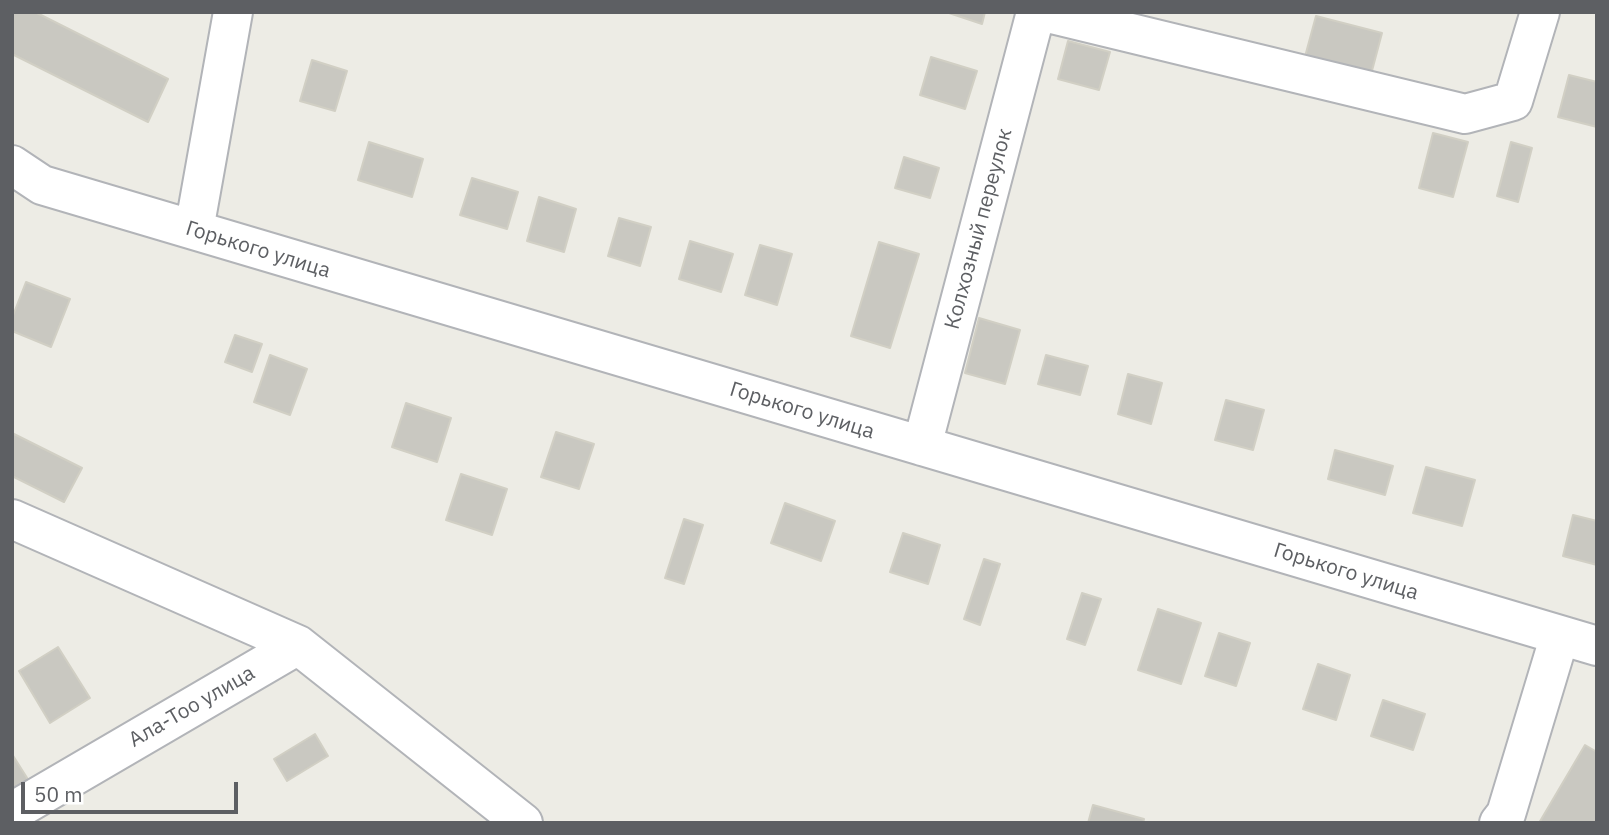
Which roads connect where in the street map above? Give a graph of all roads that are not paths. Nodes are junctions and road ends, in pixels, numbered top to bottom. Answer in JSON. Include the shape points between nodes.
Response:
{"nodes":[{"id":1,"x":233,"y":12,"type":"edge"},
{"id":2,"x":1036,"y":12,"type":"edge"},
{"id":3,"x":1044,"y":12,"type":"edge"},
{"id":4,"x":1540,"y":12,"type":"edge"},
{"id":5,"x":12,"y":165,"type":"edge"},
{"id":6,"x":194,"y":230,"type":"junction"},
{"id":7,"x":922,"y":446,"type":"junction"},
{"id":8,"x":12,"y":519,"type":"edge"},
{"id":9,"x":1560,"y":635,"type":"junction"},
{"id":10,"x":298,"y":645,"type":"junction"},
{"id":11,"x":1597,"y":646,"type":"edge"},
{"id":12,"x":12,"y":812,"type":"edge"},
{"id":13,"x":523,"y":823,"type":"edge"},
{"id":14,"x":1499,"y":823,"type":"edge"}],
"edges":[{"from":1,"to":6,"type":"street"},
{"from":2,"to":7,"type":"street","name":"Колхозный переулок"},
{"from":3,"to":4,"type":"street","via":[[1465,114],[1513,101]]},
{"from":5,"to":6,"type":"street","name":"Горького улица","via":[[42,185]]},
{"from":6,"to":7,"type":"street","name":"Горького улица"},
{"from":7,"to":9,"type":"street","name":"Горького улица"},
{"from":8,"to":10,"type":"street"},
{"from":9,"to":11,"type":"street","name":"Горького улица"},
{"from":9,"to":14,"type":"street","via":[[1506,814]]},
{"from":10,"to":12,"type":"street","name":"Ала-Тоо улица"},
{"from":10,"to":13,"type":"street"}]}
